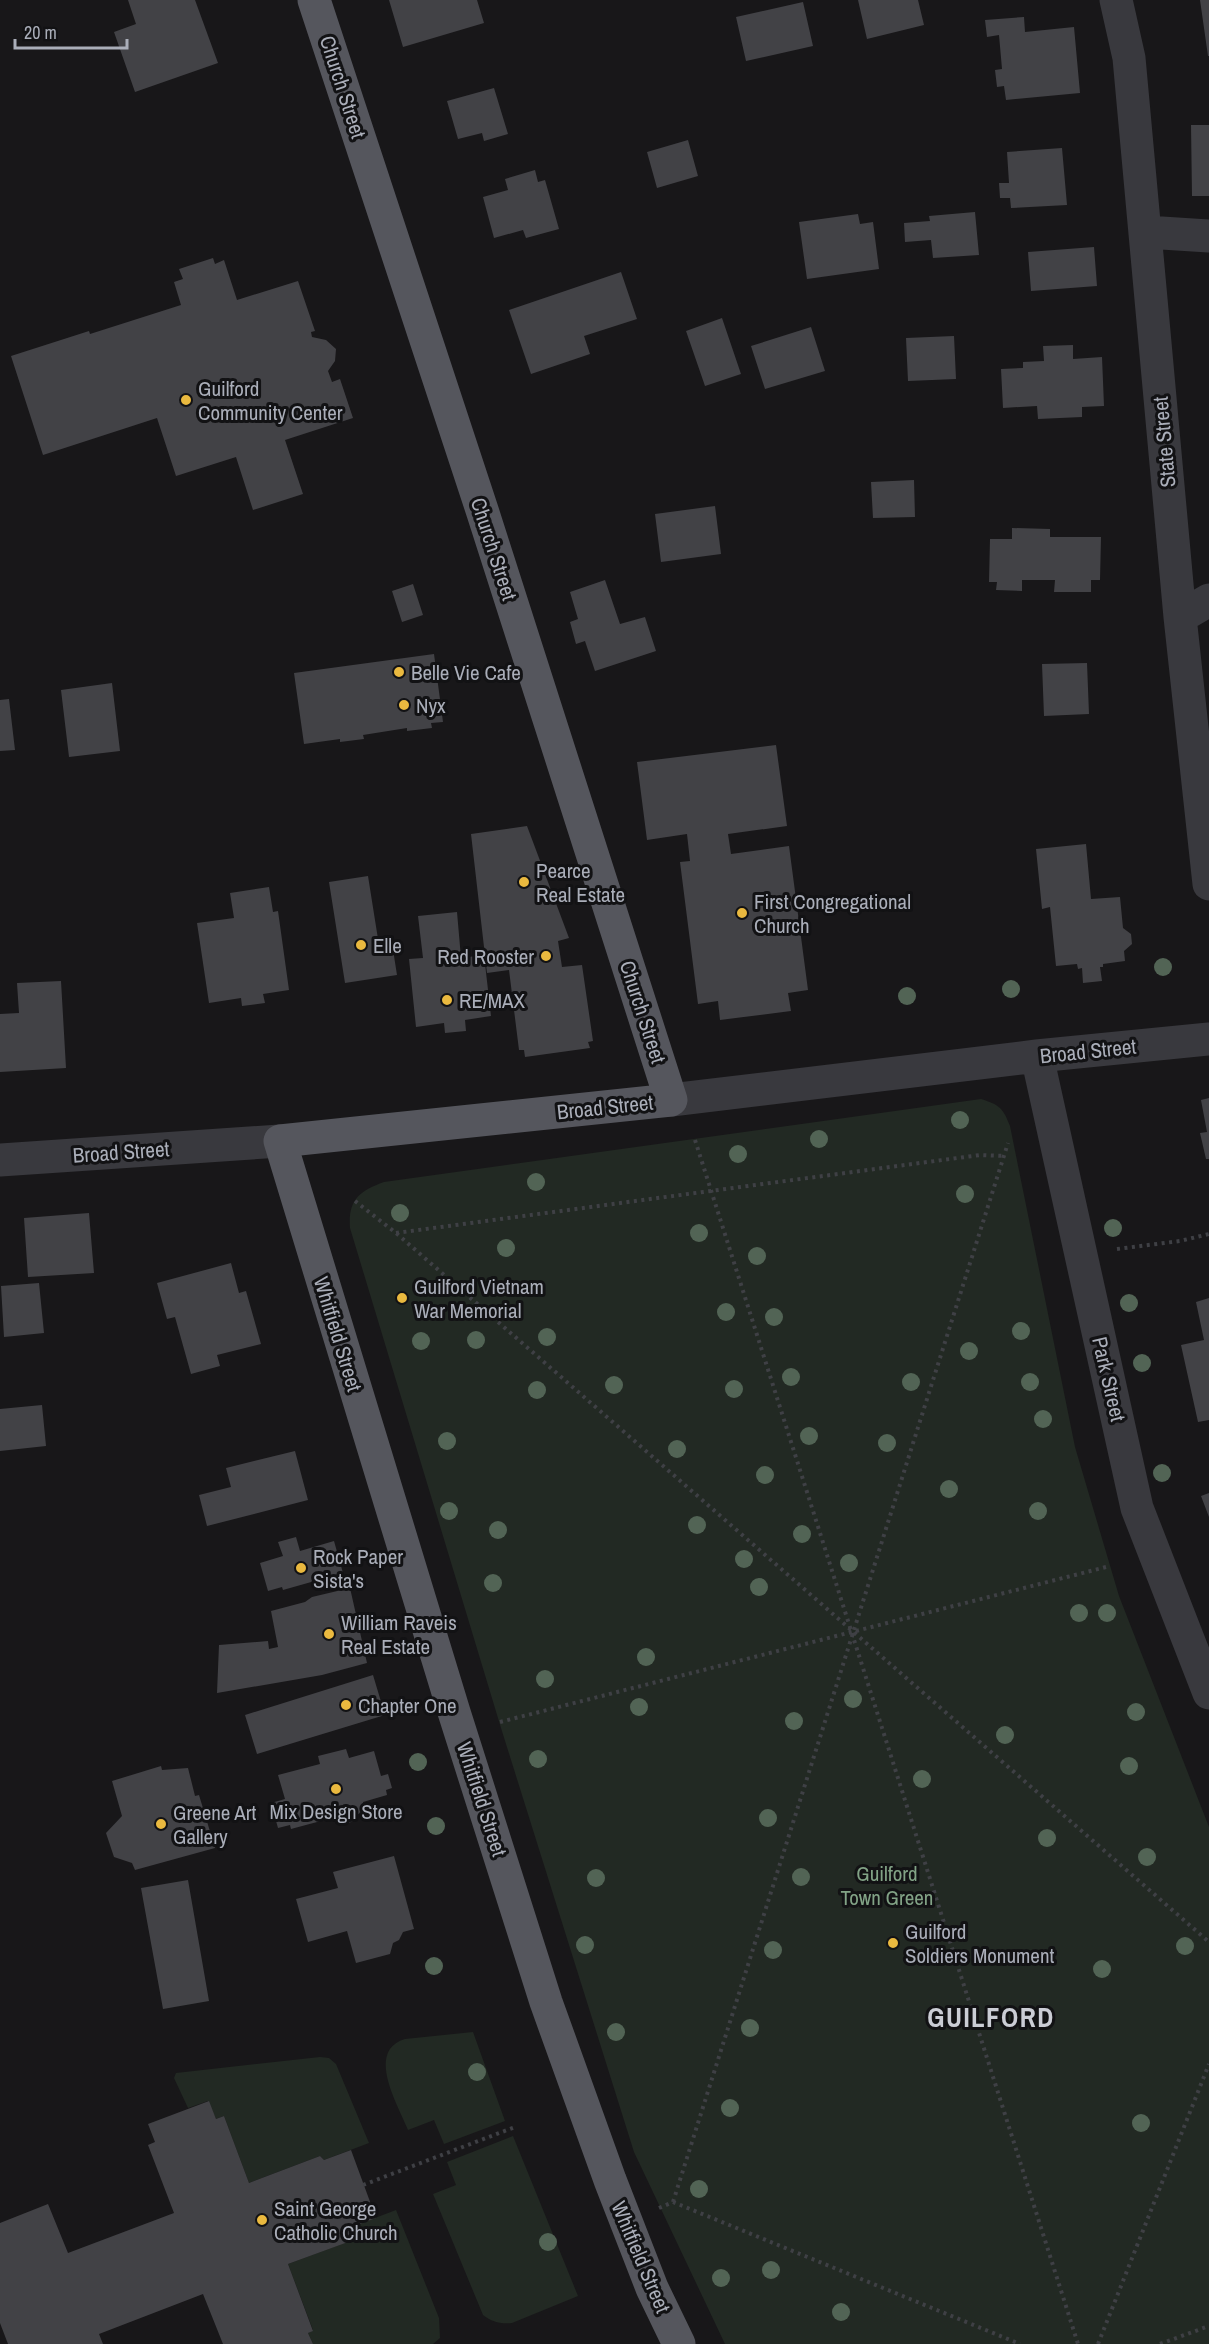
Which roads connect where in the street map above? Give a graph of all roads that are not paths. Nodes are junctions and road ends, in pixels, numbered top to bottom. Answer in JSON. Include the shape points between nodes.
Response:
{"nodes":[{"id":1,"x":314,"y":0,"type":"edge"},
{"id":2,"x":1116,"y":0,"type":"edge"},
{"id":3,"x":1146,"y":232,"type":"junction"},
{"id":4,"x":1209,"y":236,"type":"edge"},
{"id":5,"x":1209,"y":600,"type":"edge"},
{"id":6,"x":1180,"y":617,"type":"junction"},
{"id":7,"x":1209,"y":885,"type":"edge"},
{"id":8,"x":1209,"y":1039,"type":"edge"},
{"id":9,"x":1037,"y":1056,"type":"junction"},
{"id":10,"x":671,"y":1100,"type":"junction"},
{"id":11,"x":280,"y":1140,"type":"junction"},
{"id":12,"x":0,"y":1160,"type":"edge"},
{"id":13,"x":1209,"y":1693,"type":"edge"},
{"id":14,"x":679,"y":2344,"type":"edge"}],
"edges":[{"from":1,"to":10,"type":"main road","name":"Church Street"},
{"from":2,"to":3,"type":"street","name":"State Street","via":[[1128,58]]},
{"from":3,"to":4,"type":"street"},
{"from":3,"to":6,"type":"street","name":"State Street"},
{"from":5,"to":6,"type":"street"},
{"from":6,"to":7,"type":"street","name":"State Street"},
{"from":8,"to":9,"type":"street","name":"Broad Street"},
{"from":9,"to":10,"type":"street","name":"Broad Street"},
{"from":9,"to":13,"type":"street","name":"Park Street","via":[[1137,1508]]},
{"from":10,"to":11,"type":"main road","name":"Broad Street"},
{"from":11,"to":12,"type":"street","name":"Broad Street"},
{"from":11,"to":14,"type":"main road","name":"Whitfield Street","via":[[546,2002],[614,2191]]}]}
